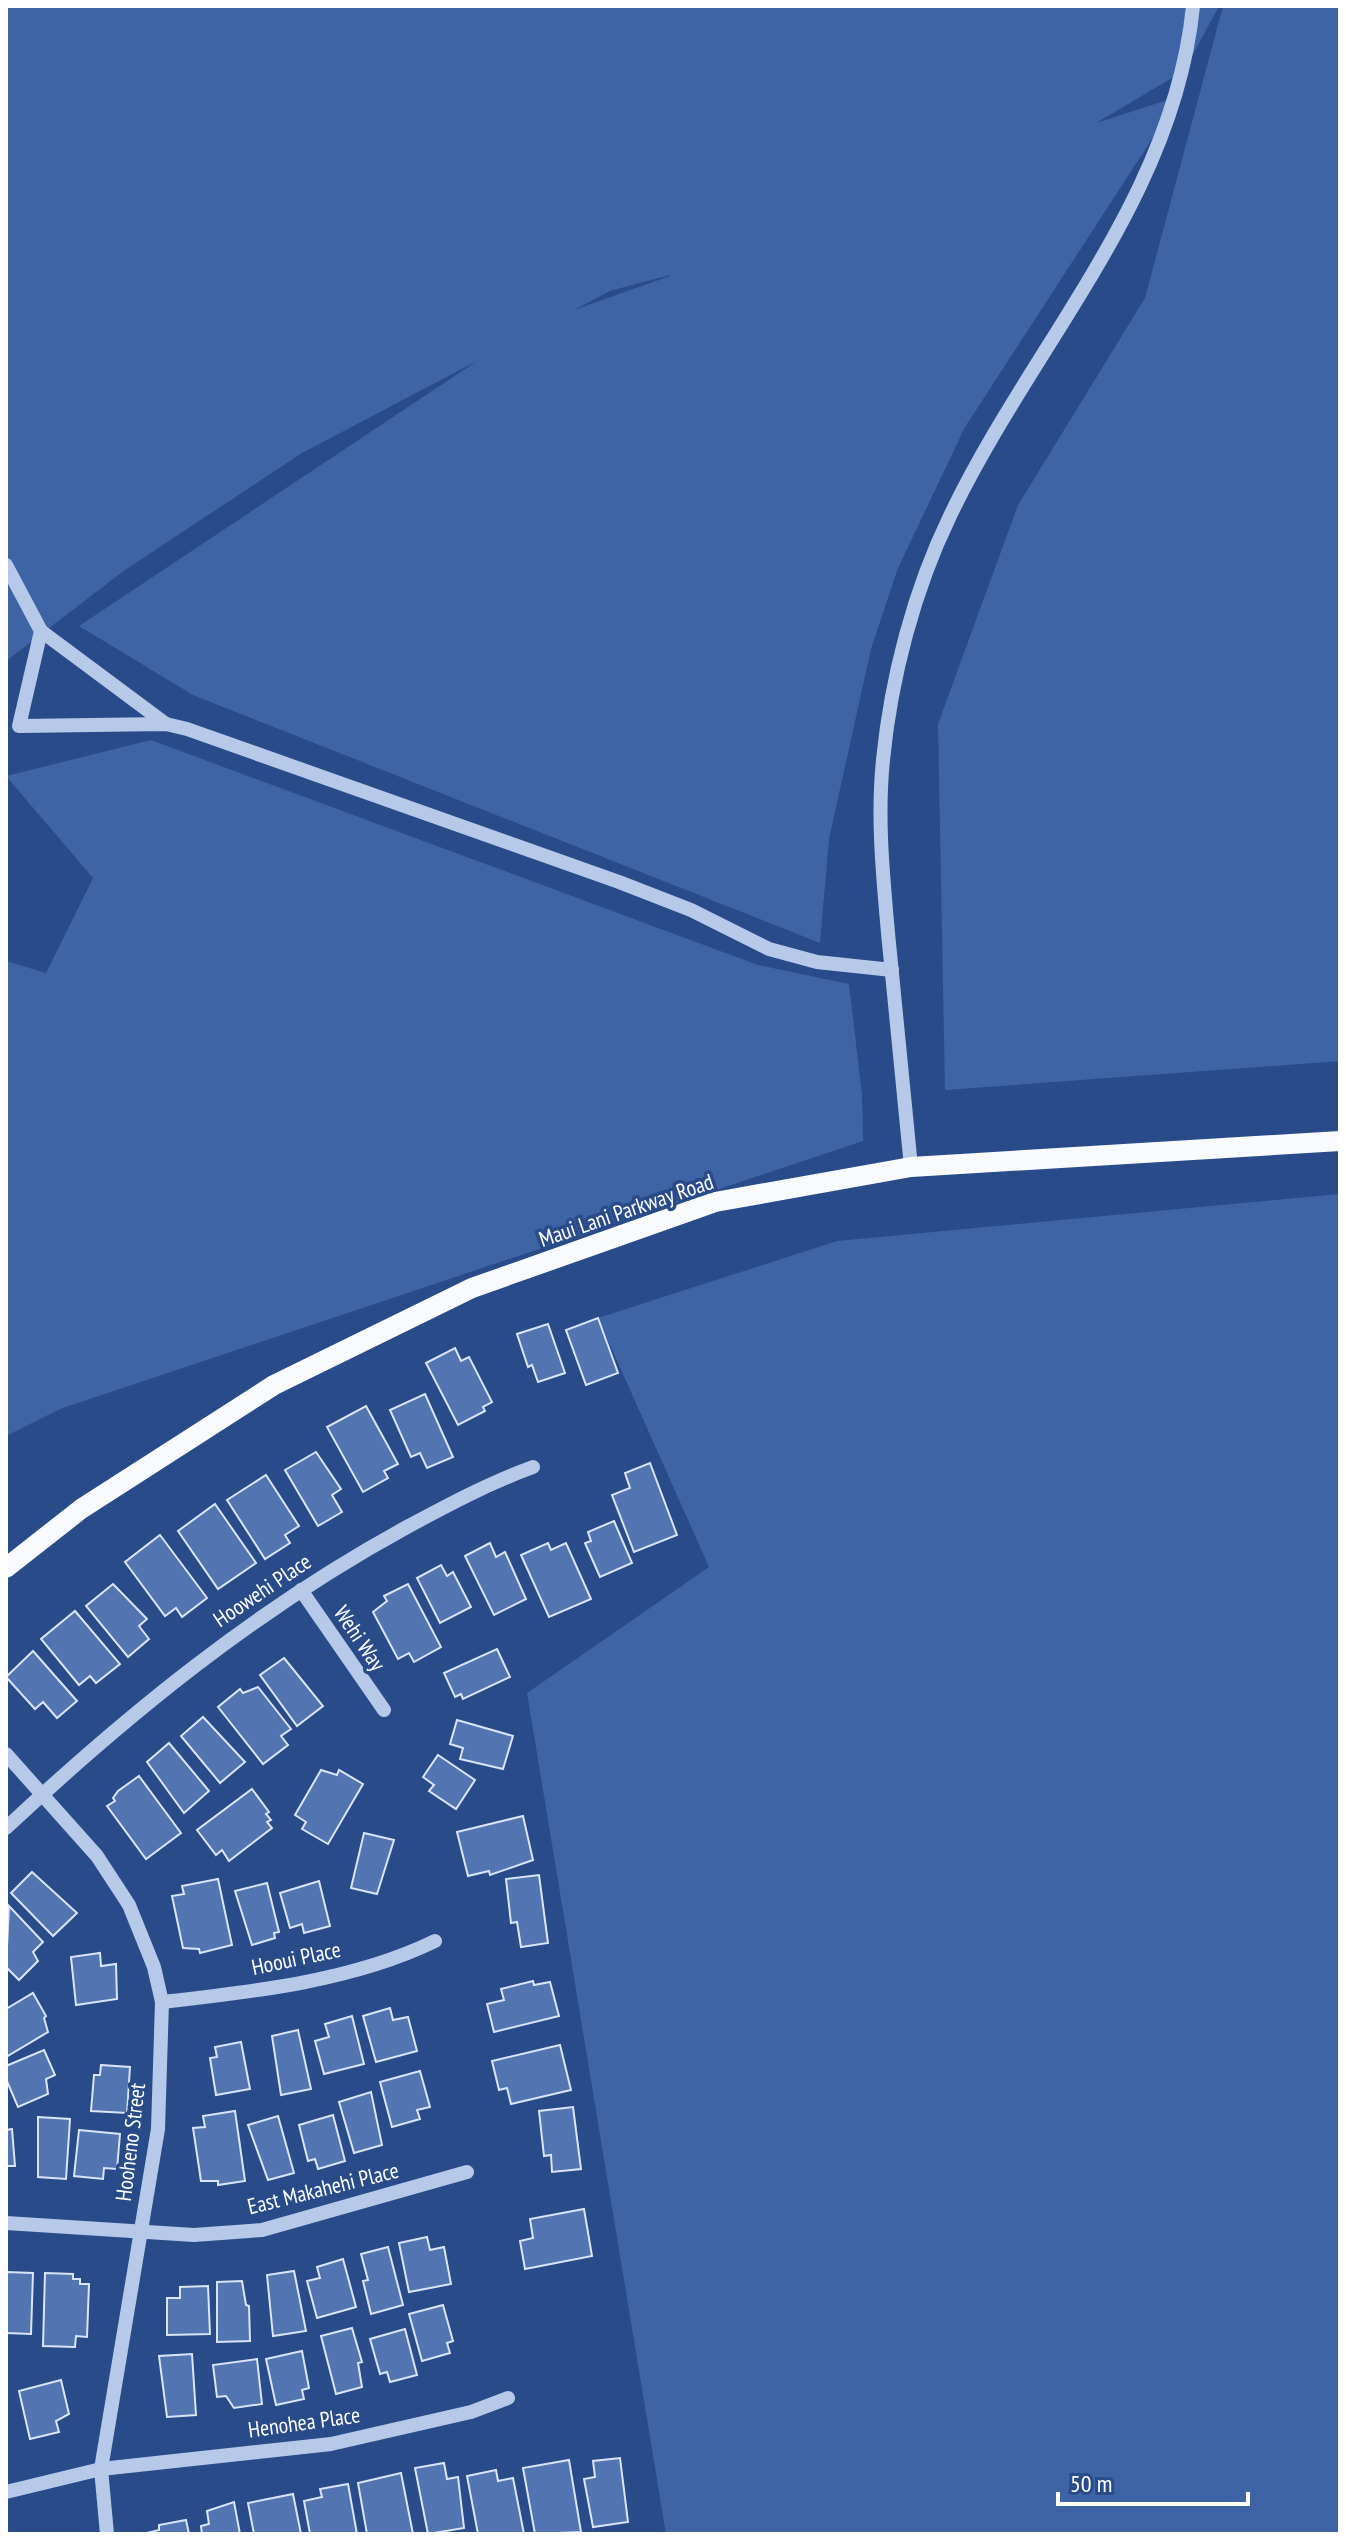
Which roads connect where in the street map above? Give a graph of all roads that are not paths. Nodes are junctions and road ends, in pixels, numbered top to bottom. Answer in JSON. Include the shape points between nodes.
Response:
{"nodes":[{"id":1,"x":1193,"y":6,"type":"edge"},
{"id":2,"x":6,"y":565,"type":"edge"},
{"id":3,"x":41,"y":631,"type":"junction"},
{"id":4,"x":166,"y":724,"type":"junction"},
{"id":5,"x":892,"y":970,"type":"junction"},
{"id":6,"x":1340,"y":1141,"type":"edge"},
{"id":7,"x":911,"y":1167,"type":"junction"},
{"id":8,"x":533,"y":1467,"type":"dead end"},
{"id":9,"x":6,"y":1568,"type":"edge"},
{"id":10,"x":301,"y":1590,"type":"junction"},
{"id":11,"x":384,"y":1710,"type":"dead end"},
{"id":12,"x":6,"y":1754,"type":"edge"},
{"id":13,"x":43,"y":1793,"type":"junction"},
{"id":14,"x":6,"y":1828,"type":"edge"},
{"id":15,"x":435,"y":1941,"type":"dead end"},
{"id":16,"x":162,"y":2002,"type":"junction"},
{"id":17,"x":467,"y":2172,"type":"dead end"},
{"id":18,"x":6,"y":2223,"type":"edge"},
{"id":19,"x":140,"y":2232,"type":"junction"},
{"id":20,"x":508,"y":2398,"type":"dead end"},
{"id":21,"x":101,"y":2469,"type":"junction"},
{"id":22,"x":6,"y":2492,"type":"edge"},
{"id":23,"x":107,"y":2534,"type":"edge"}],
"edges":[{"from":1,"to":5,"type":"street","via":[[1185,63],[1154,159],[1127,214],[978,459],[918,595],[883,760],[880,842]]},
{"from":2,"to":3,"type":"street"},
{"from":3,"to":4,"type":"street"},
{"from":3,"to":4,"type":"street","via":[[19,726]]},
{"from":4,"to":5,"type":"street","via":[[619,882],[769,949],[817,962]]},
{"from":5,"to":7,"type":"street"},
{"from":6,"to":7,"type":"main road","name":"Maui Lani Parkway Road"},
{"from":7,"to":9,"type":"main road","name":"Maui Lani Parkway Road","via":[[715,1202],[472,1288],[274,1385],[81,1509]]},
{"from":8,"to":10,"type":"street","name":"Hoowehi Place","via":[[434,1513]]},
{"from":10,"to":11,"type":"street","name":"Wehi Way"},
{"from":10,"to":13,"type":"street","name":"Hoowehi Place","via":[[184,1672]]},
{"from":12,"to":13,"type":"street","name":"Hooheno Street"},
{"from":13,"to":14,"type":"street","name":"Hoowehi Place"},
{"from":13,"to":16,"type":"street","name":"Hooheno Street","via":[[97,1856],[129,1905]]},
{"from":15,"to":16,"type":"street","name":"Hooui Place","via":[[340,1972],[238,1994]]},
{"from":16,"to":19,"type":"street","name":"Hooheno Street","via":[[158,2129]]},
{"from":17,"to":19,"type":"street","name":"East Makahehi Place","via":[[262,2230]]},
{"from":18,"to":19,"type":"street","name":"East Makahehi Place"},
{"from":19,"to":21,"type":"street","name":"Hooheno Street"},
{"from":20,"to":21,"type":"street","name":"Henohea Place","via":[[471,2412],[331,2444]]},
{"from":21,"to":22,"type":"street","name":"Henohea Place"},
{"from":21,"to":23,"type":"street","name":"Hooheno Street"}]}
